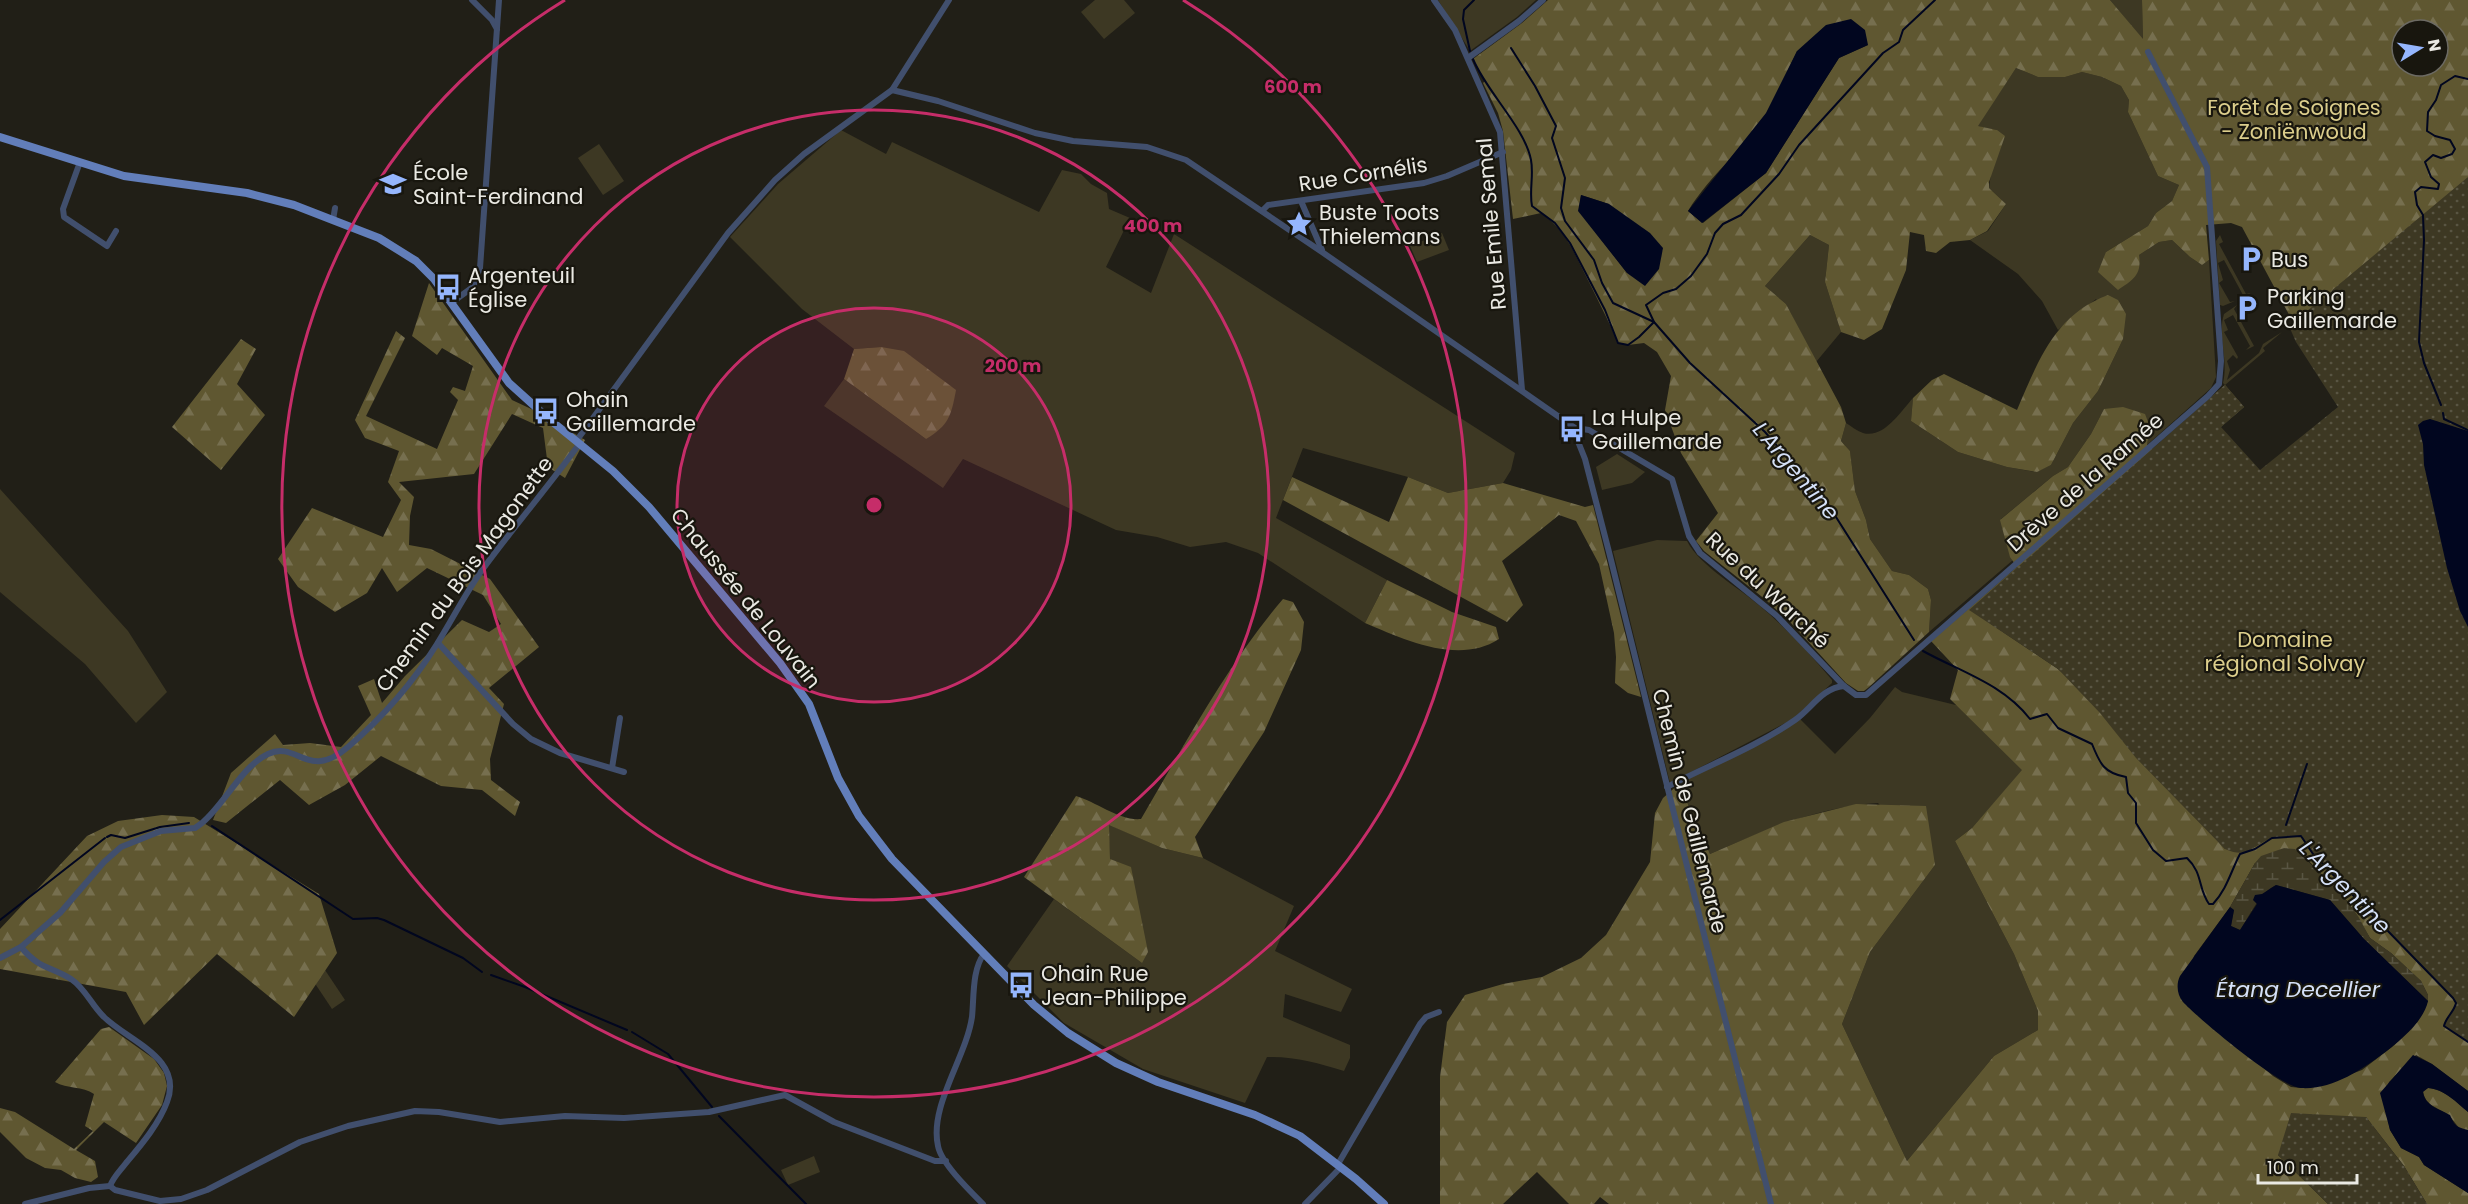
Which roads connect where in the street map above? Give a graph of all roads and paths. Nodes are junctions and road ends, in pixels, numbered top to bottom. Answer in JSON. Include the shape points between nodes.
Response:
{"nodes":[{"id":1,"x":472,"y":0,"type":"edge"},
{"id":2,"x":499,"y":0,"type":"edge"},
{"id":3,"x":949,"y":0,"type":"edge"},
{"id":4,"x":1434,"y":0,"type":"edge"},
{"id":5,"x":1543,"y":0,"type":"edge"},
{"id":6,"x":497,"y":29,"type":"junction"},
{"id":7,"x":2148,"y":52,"type":"dead end"},
{"id":8,"x":1468,"y":58,"type":"junction"},
{"id":9,"x":892,"y":90,"type":"junction"},
{"id":10,"x":0,"y":136,"type":"edge"},
{"id":11,"x":1503,"y":152,"type":"junction"},
{"id":12,"x":80,"y":162,"type":"junction"},
{"id":13,"x":1301,"y":201,"type":"junction"},
{"id":14,"x":335,"y":208,"type":"dead end"},
{"id":15,"x":1262,"y":211,"type":"junction"},
{"id":16,"x":333,"y":220,"type":"junction"},
{"id":17,"x":116,"y":231,"type":"dead end"},
{"id":18,"x":1322,"y":252,"type":"junction"},
{"id":19,"x":451,"y":303,"type":"junction"},
{"id":20,"x":1522,"y":390,"type":"junction"},
{"id":21,"x":1575,"y":428,"type":"junction"},
{"id":22,"x":578,"y":442,"type":"junction"},
{"id":23,"x":438,"y":643,"type":"junction"},
{"id":24,"x":1844,"y":687,"type":"junction"},
{"id":25,"x":1851,"y":692,"type":"joint"},
{"id":26,"x":620,"y":718,"type":"dead end"},
{"id":27,"x":612,"y":768,"type":"junction"},
{"id":28,"x":624,"y":772,"type":"dead end"},
{"id":29,"x":1667,"y":787,"type":"junction"},
{"id":30,"x":21,"y":947,"type":"junction"},
{"id":31,"x":984,"y":954,"type":"junction"},
{"id":32,"x":0,"y":958,"type":"edge"},
{"id":33,"x":1439,"y":1012,"type":"dead end"},
{"id":34,"x":946,"y":1161,"type":"junction"},
{"id":35,"x":1340,"y":1166,"type":"junction"},
{"id":36,"x":110,"y":1186,"type":"junction"},
{"id":37,"x":25,"y":1204,"type":"edge"},
{"id":38,"x":983,"y":1204,"type":"edge"},
{"id":39,"x":1305,"y":1204,"type":"edge"},
{"id":40,"x":1384,"y":1204,"type":"edge"},
{"id":41,"x":1771,"y":1204,"type":"edge"}],
"edges":[{"from":1,"to":6,"type":"street"},
{"from":2,"to":6,"type":"street"},
{"from":3,"to":9,"type":"street"},
{"from":4,"to":8,"type":"street","name":"Rue Emile Semal"},
{"from":5,"to":8,"type":"street"},
{"from":6,"to":19,"type":"street","via":[[479,273],[470,289]]},
{"from":7,"to":25,"type":"street","name":"Drève de la Ramée","via":[[2207,167],[2221,361],[2219,384],[1872,691],[1866,695]]},
{"from":8,"to":11,"type":"street","name":"Rue Emile Semal","via":[[1496,119]]},
{"from":9,"to":15,"type":"street","name":"Rue du Warché","via":[[1065,140],[1126,144],[1168,153],[1199,168]]},
{"from":9,"to":22,"type":"street","name":"Chemin du Bois Magonette","via":[[824,138],[775,180],[728,233]]},
{"from":10,"to":12,"type":"main road","name":"Chaussée de Louvain"},
{"from":11,"to":13,"type":"street","name":"Rue Cornélis","via":[[1424,183]]},
{"from":11,"to":20,"type":"street","name":"Rue Emile Semal"},
{"from":12,"to":16,"type":"main road","name":"Chaussée de Louvain","via":[[150,181],[271,198]]},
{"from":12,"to":17,"type":"street","via":[[63,209],[64,218],[107,246]]},
{"from":13,"to":15,"type":"street","name":"Rue Cornélis","via":[[1268,205]]},
{"from":13,"to":18,"type":"street"},
{"from":14,"to":16,"type":"street"},
{"from":15,"to":18,"type":"street","name":"Rue du Warché"},
{"from":16,"to":19,"type":"main road","name":"Chaussée de Louvain","via":[[379,238],[406,254],[434,279]]},
{"from":18,"to":20,"type":"street","name":"Rue du Warché"},
{"from":19,"to":22,"type":"main road","name":"Chaussée de Louvain","via":[[509,383]]},
{"from":20,"to":21,"type":"street","name":"Rue du Warché"},
{"from":21,"to":24,"type":"street","name":"Rue du Warché","via":[[1589,430],[1672,479],[1689,536],[1700,553],[1777,616]]},
{"from":21,"to":29,"type":"street","name":"Chemin de Gaillemarde"},
{"from":22,"to":23,"type":"street","name":"Chemin du Bois Magonette","via":[[481,572]]},
{"from":22,"to":31,"type":"main road","name":"Chaussée de Louvain","via":[[649,507],[780,663],[809,704],[838,778],[859,816],[892,859]]},
{"from":23,"to":27,"type":"street","via":[[531,739],[560,753]]},
{"from":23,"to":30,"type":"street","name":"Chemin du Bois Magonette","via":[[404,689],[340,753],[322,762],[284,752],[266,755],[195,828],[161,831],[121,847],[60,913]]},
{"from":24,"to":25,"type":"street","name":"Rue du Warché"},
{"from":24,"to":29,"type":"street","via":[[1830,688],[1803,714],[1775,732]]},
{"from":26,"to":27,"type":"street"},
{"from":27,"to":28,"type":"street"},
{"from":29,"to":41,"type":"street","name":"Chemin de Gaillemarde"},
{"from":30,"to":32,"type":"street","name":"Chemin du Bois Magonette"},
{"from":30,"to":36,"type":"street","via":[[40,966],[71,979],[105,1019],[152,1052],[167,1072],[171,1089],[163,1112]]},
{"from":31,"to":34,"type":"street","via":[[978,968],[966,1045],[941,1105],[938,1146]]},
{"from":31,"to":35,"type":"main road","name":"Chaussée de Louvain","via":[[1034,1005],[1095,1051],[1158,1082],[1282,1126]]},
{"from":33,"to":35,"type":"street","via":[[1420,1024]]},
{"from":34,"to":36,"type":"street","via":[[935,1161],[834,1122],[785,1095],[709,1112],[624,1118],[565,1116],[500,1122],[415,1111],[300,1142],[207,1190],[181,1199],[160,1201]]},
{"from":34,"to":38,"type":"street"},
{"from":35,"to":39,"type":"street"},
{"from":35,"to":40,"type":"main road","name":"Chaussée de Louvain"},
{"from":36,"to":37,"type":"street"}]}
